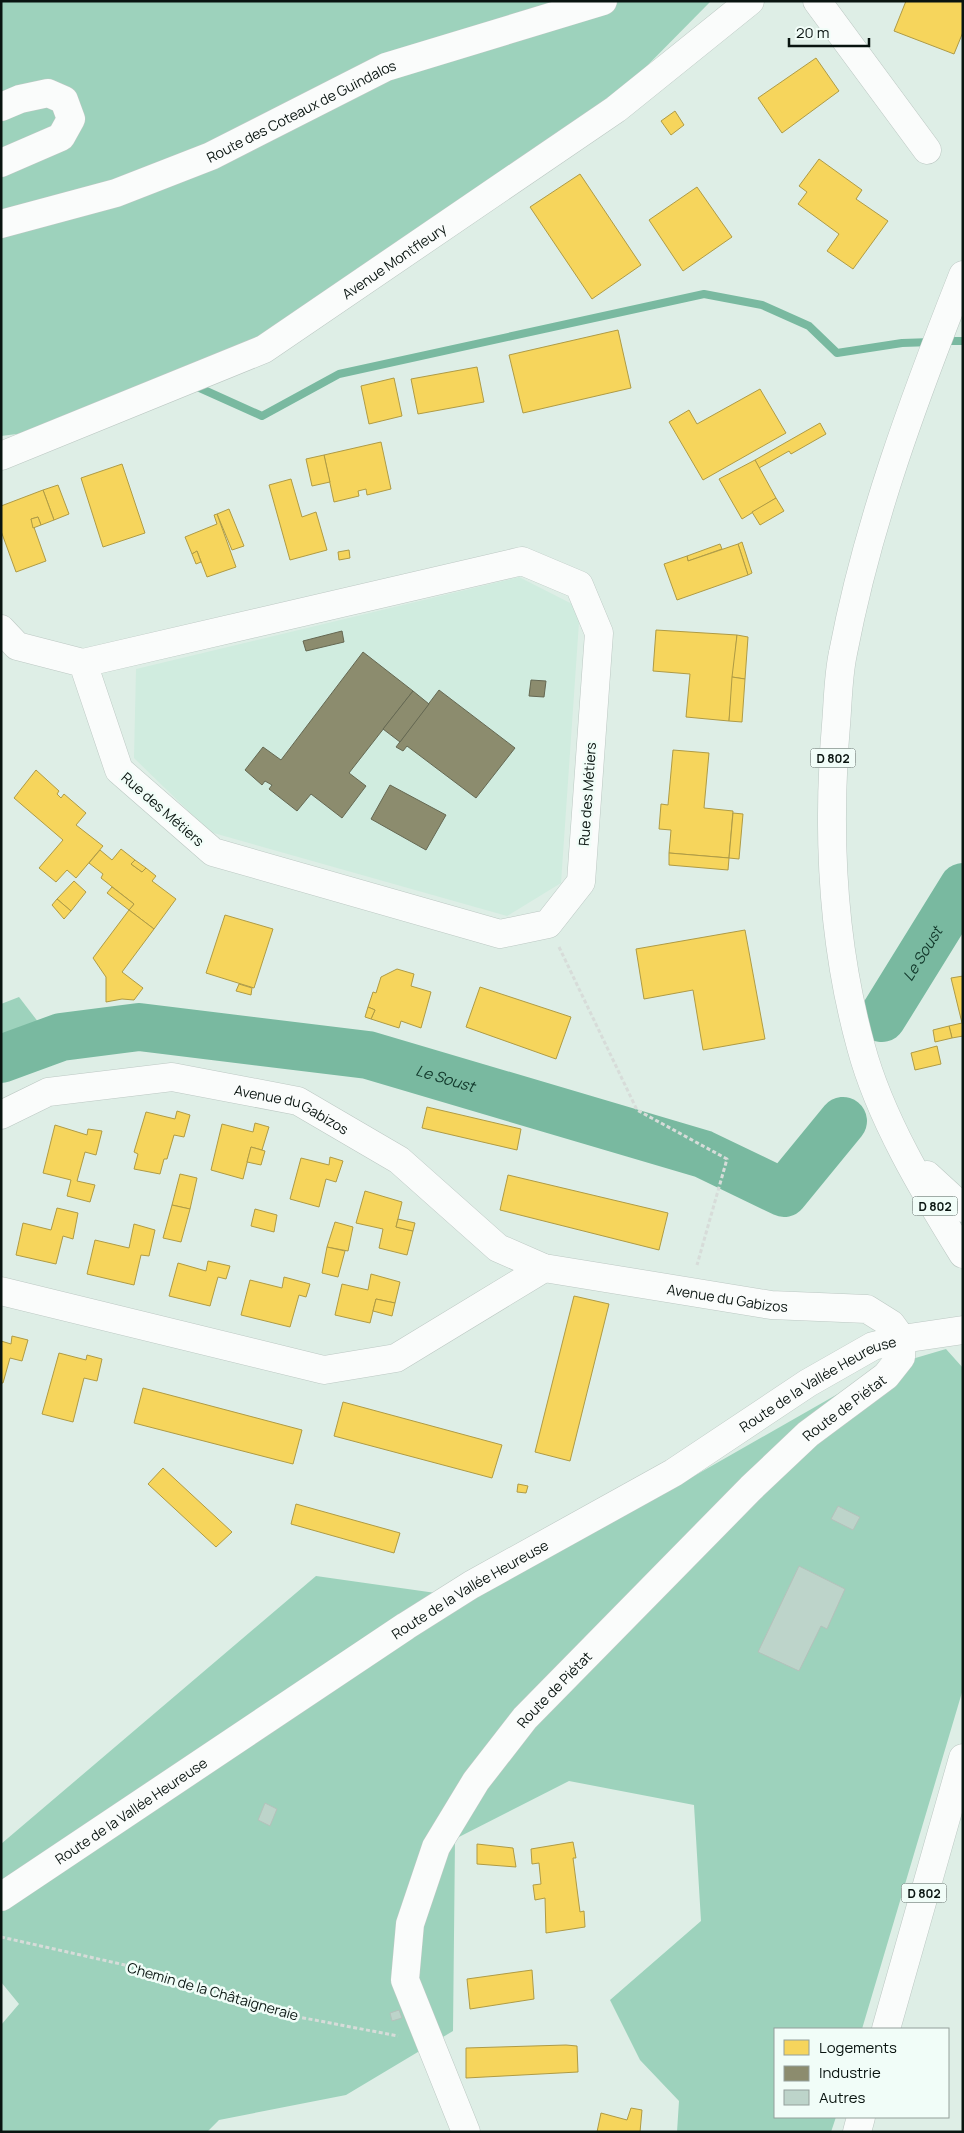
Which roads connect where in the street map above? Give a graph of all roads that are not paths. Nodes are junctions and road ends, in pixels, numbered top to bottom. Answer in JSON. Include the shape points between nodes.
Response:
{"nodes":[{"id":1,"x":603,"y":1,"type":"edge"},
{"id":2,"x":750,"y":1,"type":"edge"},
{"id":3,"x":817,"y":1,"type":"edge"},
{"id":4,"x":1,"y":107,"type":"edge"},
{"id":5,"x":927,"y":150,"type":"dead end"},
{"id":6,"x":1,"y":163,"type":"edge"},
{"id":7,"x":1,"y":224,"type":"edge"},
{"id":8,"x":963,"y":276,"type":"edge"},
{"id":9,"x":1,"y":456,"type":"edge"},
{"id":10,"x":1,"y":629,"type":"edge"},
{"id":11,"x":83,"y":664,"type":"junction"},
{"id":12,"x":1,"y":1115,"type":"edge"},
{"id":13,"x":908,"y":1158,"type":"junction"},
{"id":14,"x":963,"y":1208,"type":"edge"},
{"id":15,"x":963,"y":1254,"type":"edge"},
{"id":16,"x":544,"y":1268,"type":"junction"},
{"id":17,"x":1,"y":1291,"type":"edge"},
{"id":18,"x":963,"y":1330,"type":"edge"},
{"id":19,"x":902,"y":1339,"type":"junction"},
{"id":20,"x":963,"y":1758,"type":"edge"},
{"id":21,"x":1,"y":1897,"type":"edge"},
{"id":22,"x":886,"y":2028,"type":"edge"},
{"id":23,"x":862,"y":2118,"type":"edge"},
{"id":24,"x":466,"y":2132,"type":"edge"},
{"id":25,"x":857,"y":2132,"type":"edge"}],
"edges":[{"from":1,"to":7,"type":"street","name":"Route des Coteaux de Guindalos","via":[[386,67],[211,156],[116,192]]},
{"from":2,"to":9,"type":"street","name":"Avenue Montfleury","via":[[616,108],[264,349]]},
{"from":3,"to":5,"type":"street"},
{"from":4,"to":6,"type":"street","via":[[48,93],[64,100],[71,119],[61,137]]},
{"from":8,"to":13,"type":"street","number":"D 802","via":[[879,504],[858,584],[842,656],[831,780],[836,906],[847,981],[861,1047],[884,1109]]},
{"from":10,"to":11,"type":"street","name":"Rue des Métiers","via":[[17,646]]},
{"from":11,"to":11,"type":"street","name":"Rue des Métiers","via":[[119,770],[213,852],[500,934],[548,924],[581,882],[599,633],[580,585],[522,561]]},
{"from":12,"to":16,"type":"street","name":"Avenue du Gabizos","via":[[48,1092],[172,1077],[298,1101],[399,1160],[498,1248]]},
{"from":13,"to":14,"type":"street","number":"D 802"},
{"from":13,"to":15,"type":"street","number":"D 802"},
{"from":16,"to":17,"type":"street","via":[[396,1358],[324,1370]]},
{"from":16,"to":19,"type":"street","name":"Avenue du Gabizos","via":[[771,1305],[867,1309],[891,1324]]},
{"from":18,"to":19,"type":"street","name":"Route de la Vallée Heureuse"},
{"from":19,"to":21,"type":"street","name":"Route de la Vallée Heureuse","via":[[873,1346],[808,1383],[673,1473],[471,1585]]},
{"from":19,"to":24,"type":"street","name":"Route de Piétat","via":[[901,1357],[886,1376],[808,1434],[525,1718],[476,1782],[436,1847],[410,1924],[405,1980]]},
{"from":20,"to":22,"type":"street","number":"D 802"},
{"from":23,"to":25,"type":"street"}]}
